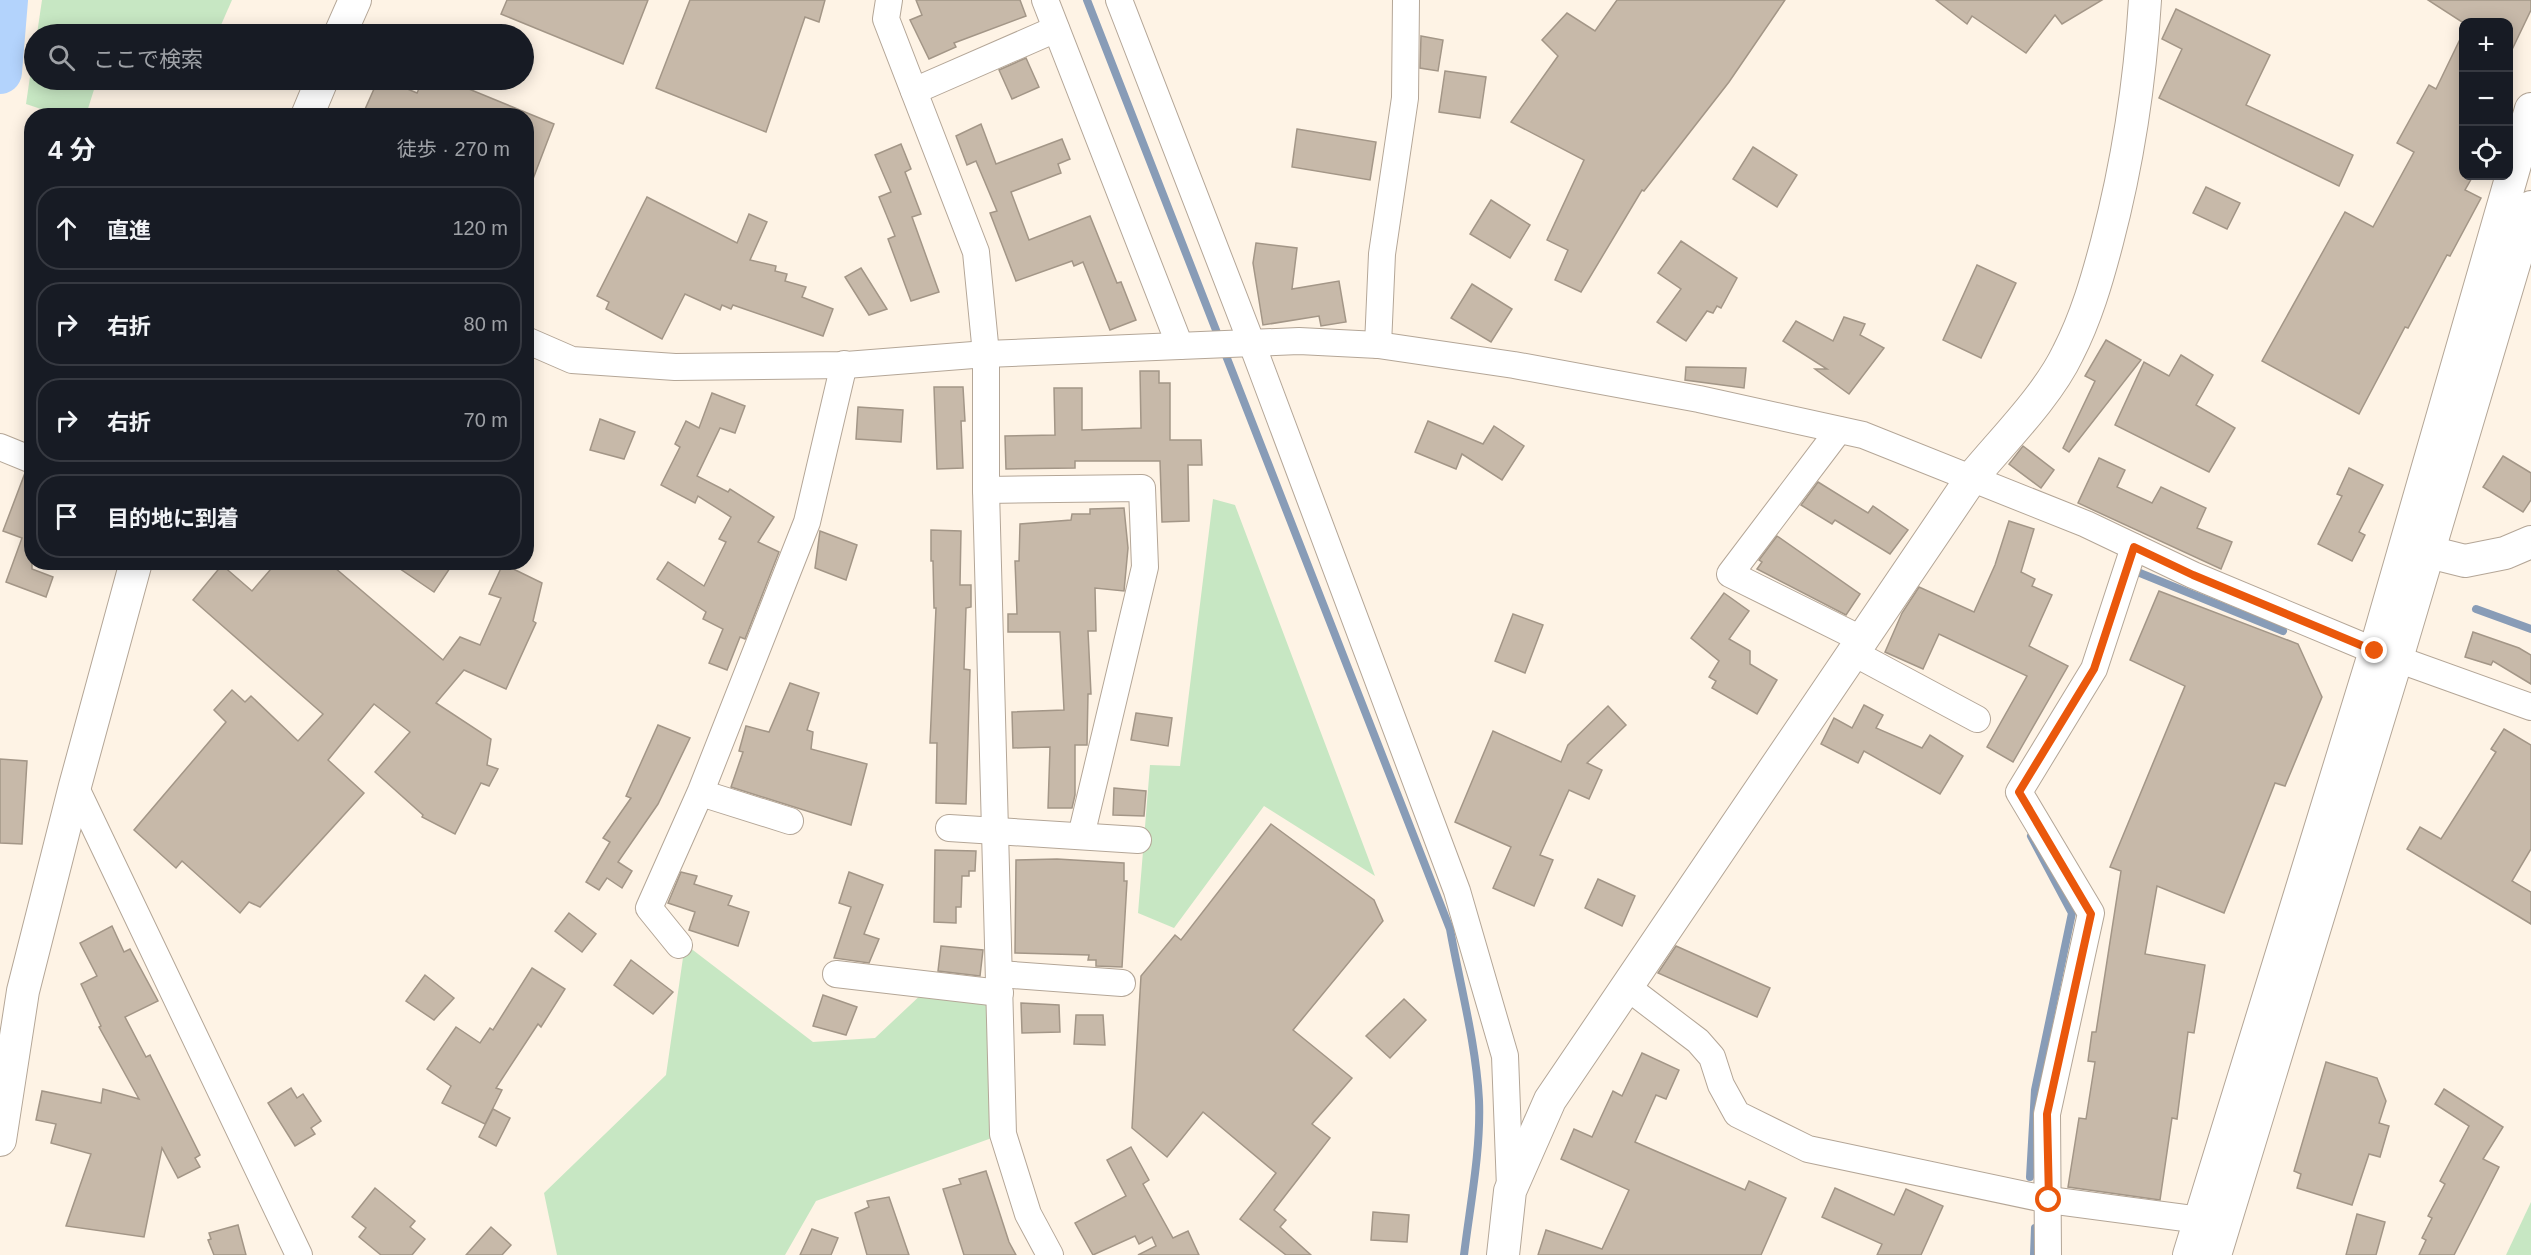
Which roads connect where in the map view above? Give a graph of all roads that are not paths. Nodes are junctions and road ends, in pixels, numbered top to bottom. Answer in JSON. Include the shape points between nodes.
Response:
{"nodes":[{"id":1,"x":355,"y":0,"type":"edge"},
{"id":2,"x":889,"y":0,"type":"edge"},
{"id":3,"x":1045,"y":0,"type":"edge"},
{"id":4,"x":1119,"y":0,"type":"edge"},
{"id":5,"x":1406,"y":0,"type":"edge"},
{"id":6,"x":2145,"y":0,"type":"edge"},
{"id":7,"x":344,"y":24,"type":"edge"},
{"id":8,"x":1056,"y":29,"type":"junction"},
{"id":9,"x":318,"y":90,"type":"edge"},
{"id":10,"x":914,"y":91,"type":"junction"},
{"id":11,"x":310,"y":108,"type":"edge"},
{"id":12,"x":2531,"y":110,"type":"edge"},
{"id":13,"x":2531,"y":207,"type":"edge"},
{"id":14,"x":534,"y":343,"type":"edge"},
{"id":15,"x":1247,"y":344,"type":"junction"},
{"id":16,"x":1188,"y":345,"type":"junction"},
{"id":17,"x":1378,"y":345,"type":"junction"},
{"id":18,"x":986,"y":354,"type":"junction"},
{"id":19,"x":844,"y":364,"type":"junction"},
{"id":20,"x":1839,"y":430,"type":"junction"},
{"id":21,"x":0,"y":447,"type":"edge"},
{"id":22,"x":24,"y":457,"type":"edge"},
{"id":23,"x":1971,"y":478,"type":"junction"},
{"id":24,"x":986,"y":490,"type":"junction"},
{"id":25,"x":2531,"y":542,"type":"edge"},
{"id":26,"x":2134,"y":547,"type":"junction"},
{"id":27,"x":2429,"y":552,"type":"junction"},
{"id":28,"x":134,"y":570,"type":"edge"},
{"id":29,"x":1856,"y":646,"type":"junction"},
{"id":30,"x":2386,"y":654,"type":"junction"},
{"id":31,"x":2531,"y":707,"type":"edge"},
{"id":32,"x":1977,"y":719,"type":"dead end"},
{"id":33,"x":75,"y":786,"type":"junction"},
{"id":34,"x":701,"y":793,"type":"junction"},
{"id":35,"x":790,"y":821,"type":"dead end"},
{"id":36,"x":949,"y":828,"type":"dead end"},
{"id":37,"x":995,"y":830,"type":"junction"},
{"id":38,"x":1082,"y":836,"type":"junction"},
{"id":39,"x":1138,"y":840,"type":"dead end"},
{"id":40,"x":679,"y":945,"type":"dead end"},
{"id":41,"x":836,"y":974,"type":"dead end"},
{"id":42,"x":999,"y":983,"type":"junction"},
{"id":43,"x":1122,"y":983,"type":"dead end"},
{"id":44,"x":1627,"y":987,"type":"junction"},
{"id":45,"x":0,"y":1140,"type":"edge"},
{"id":46,"x":1510,"y":1191,"type":"junction"},
{"id":47,"x":2049,"y":1200,"type":"junction"},
{"id":48,"x":2200,"y":1220,"type":"junction"},
{"id":49,"x":299,"y":1255,"type":"edge"},
{"id":50,"x":1050,"y":1255,"type":"edge"},
{"id":51,"x":1503,"y":1255,"type":"edge"},
{"id":52,"x":2048,"y":1255,"type":"edge"},
{"id":53,"x":2189,"y":1255,"type":"edge"},
{"id":54,"x":2214,"y":1255,"type":"edge"}],
"edges":[{"from":1,"to":7,"type":"street"},
{"from":2,"to":10,"type":"street","via":[[886,19]]},
{"from":3,"to":8,"type":"street"},
{"from":4,"to":15,"type":"street"},
{"from":5,"to":17,"type":"street","via":[[1405,98],[1382,254]]},
{"from":6,"to":23,"type":"street","via":[[2132,132],[2092,299],[2068,355],[2029,411]]},
{"from":8,"to":10,"type":"street"},
{"from":8,"to":16,"type":"street"},
{"from":9,"to":11,"type":"street"},
{"from":10,"to":18,"type":"street","via":[[976,252]]},
{"from":12,"to":30,"type":"street"},
{"from":13,"to":27,"type":"street"},
{"from":14,"to":19,"type":"street","via":[[572,360],[608,364]]},
{"from":15,"to":16,"type":"street"},
{"from":15,"to":17,"type":"street","via":[[1299,341]]},
{"from":15,"to":46,"type":"street","via":[[1457,891],[1505,1056]]},
{"from":16,"to":18,"type":"street"},
{"from":17,"to":20,"type":"street","via":[[1700,399]]},
{"from":18,"to":19,"type":"street"},
{"from":18,"to":24,"type":"street"},
{"from":19,"to":34,"type":"street","via":[[807,522]]},
{"from":20,"to":23,"type":"street","via":[[1863,435]]},
{"from":20,"to":29,"type":"street","via":[[1730,574]]},
{"from":21,"to":22,"type":"street"},
{"from":23,"to":26,"type":"street"},
{"from":23,"to":29,"type":"street"},
{"from":24,"to":37,"type":"street"},
{"from":24,"to":38,"type":"street","via":[[1142,488],[1145,567]]},
{"from":25,"to":27,"type":"street","via":[[2505,553],[2465,561]]},
{"from":26,"to":30,"type":"street"},
{"from":26,"to":47,"type":"street","via":[[2094,669],[2019,792],[2091,914],[2047,1114]]},
{"from":27,"to":30,"type":"street"},
{"from":28,"to":33,"type":"street"},
{"from":29,"to":32,"type":"street"},
{"from":29,"to":44,"type":"street"},
{"from":30,"to":31,"type":"street"},
{"from":30,"to":48,"type":"street"},
{"from":30,"to":54,"type":"street"},
{"from":33,"to":45,"type":"street","via":[[23,991]]},
{"from":33,"to":49,"type":"street"},
{"from":34,"to":35,"type":"street"},
{"from":34,"to":40,"type":"street","via":[[649,908]]},
{"from":36,"to":37,"type":"street"},
{"from":37,"to":38,"type":"street"},
{"from":37,"to":42,"type":"street"},
{"from":38,"to":39,"type":"street"},
{"from":41,"to":42,"type":"street"},
{"from":42,"to":43,"type":"street"},
{"from":42,"to":50,"type":"street","via":[[1004,1134],[1028,1214]]},
{"from":44,"to":46,"type":"street","via":[[1550,1100]]},
{"from":44,"to":47,"type":"street","via":[[1698,1041],[1712,1057],[1721,1085],[1737,1114],[1769,1132],[1808,1149]]},
{"from":46,"to":51,"type":"street"},
{"from":47,"to":48,"type":"street"},
{"from":47,"to":52,"type":"street"},
{"from":48,"to":53,"type":"street"}]}
